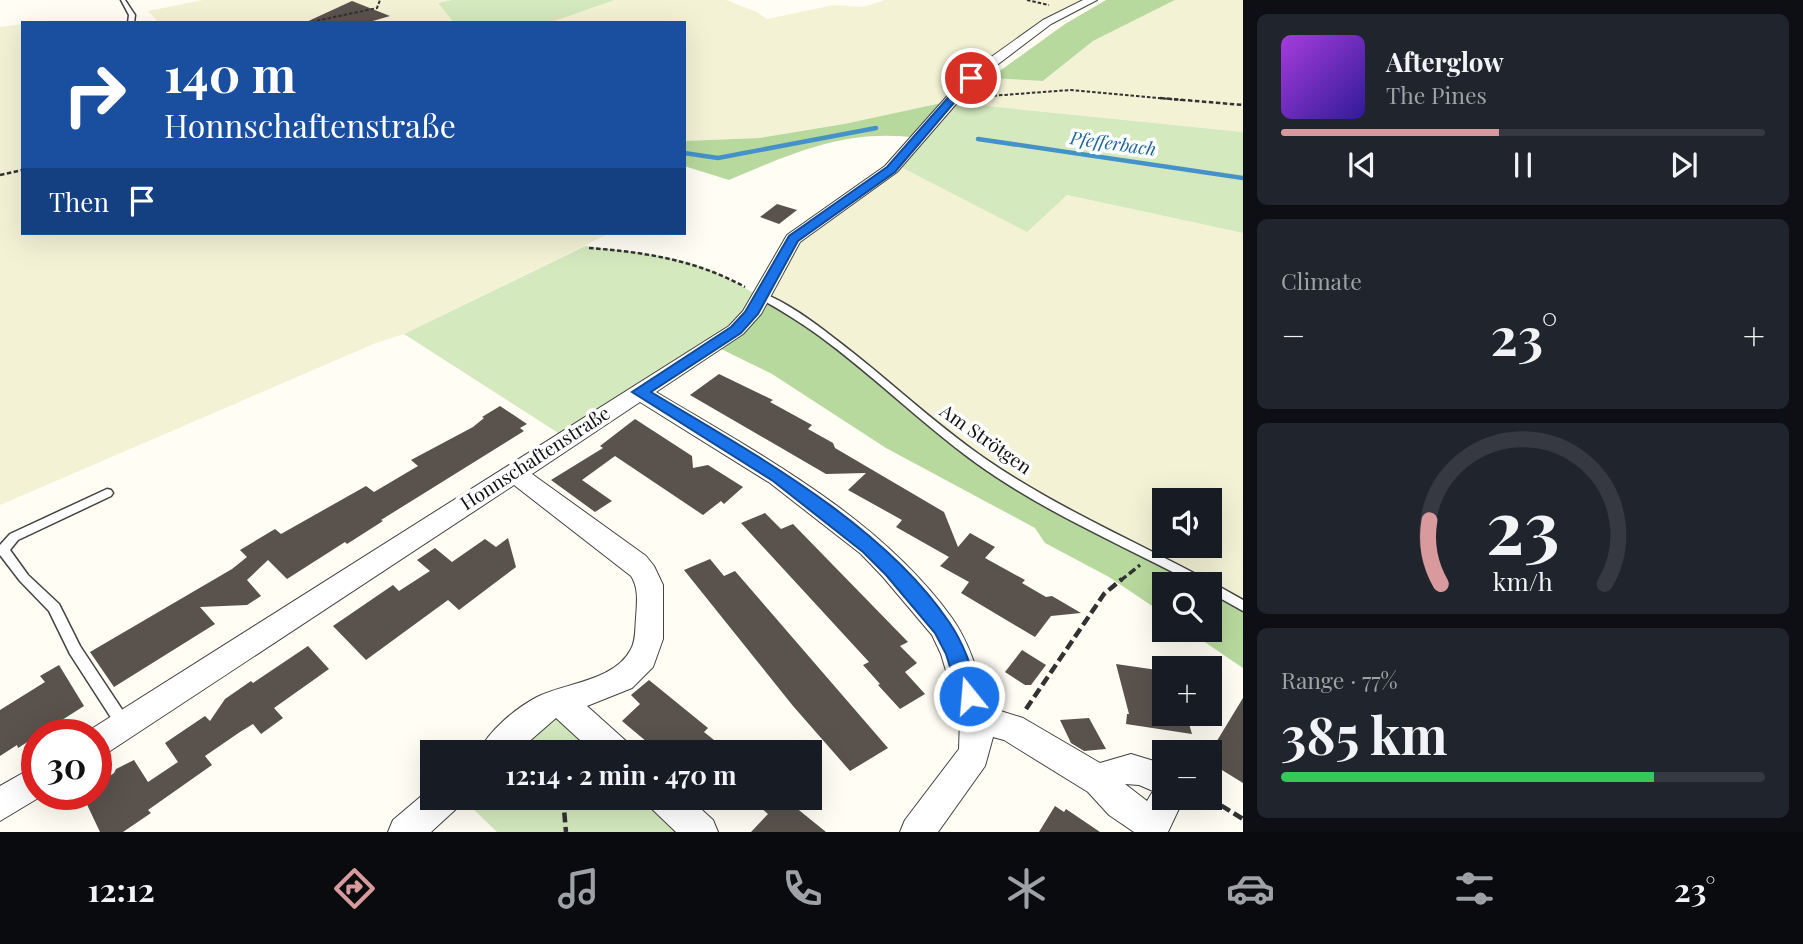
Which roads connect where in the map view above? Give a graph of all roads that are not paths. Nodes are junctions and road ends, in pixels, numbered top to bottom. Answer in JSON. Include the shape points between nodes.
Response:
{"nodes":[{"id":1,"x":123,"y":0,"type":"edge"},
{"id":2,"x":1092,"y":0,"type":"edge"},
{"id":3,"x":131,"y":21,"type":"edge"},
{"id":4,"x":762,"y":296,"type":"junction"},
{"id":5,"x":640,"y":392,"type":"junction"},
{"id":6,"x":513,"y":472,"type":"junction"},
{"id":7,"x":107,"y":493,"type":"dead end"},
{"id":8,"x":1183,"y":572,"type":"edge"},
{"id":9,"x":1222,"y":593,"type":"edge"},
{"id":10,"x":1243,"y":606,"type":"edge"},
{"id":11,"x":560,"y":702,"type":"junction"},
{"id":12,"x":976,"y":718,"type":"junction"},
{"id":13,"x":124,"y":725,"type":"junction"},
{"id":14,"x":112,"y":733,"type":"edge"},
{"id":15,"x":509,"y":740,"type":"edge"},
{"id":16,"x":602,"y":740,"type":"edge"},
{"id":17,"x":1152,"y":775,"type":"edge"},
{"id":18,"x":1100,"y":781,"type":"junction"},
{"id":19,"x":21,"y":791,"type":"edge"},
{"id":20,"x":0,"y":805,"type":"edge"},
{"id":21,"x":430,"y":810,"type":"edge"},
{"id":22,"x":677,"y":810,"type":"edge"},
{"id":23,"x":1161,"y":810,"type":"edge"},
{"id":24,"x":405,"y":832,"type":"edge"},
{"id":25,"x":701,"y":832,"type":"edge"},
{"id":26,"x":917,"y":832,"type":"edge"}],
"edges":[{"from":1,"to":3,"type":"lane"},
{"from":2,"to":4,"type":"street","name":"Honnschaftenstraße","via":[[1047,22],[971,78],[891,169],[793,239]]},
{"from":4,"to":5,"type":"street","name":"Honnschaftenstraße","via":[[736,330]]},
{"from":4,"to":8,"type":"lane","name":"Am Strötgen","via":[[820,331],[985,465],[1060,510]]},
{"from":5,"to":6,"type":"street","name":"Honnschaftenstraße"},
{"from":5,"to":12,"type":"street","via":[[779,477],[878,555],[942,627],[956,653]]},
{"from":6,"to":11,"type":"street","via":[[636,563],[647,574],[651,588],[648,645],[641,659],[607,686]]},
{"from":6,"to":13,"type":"street","name":"Honnschaftenstraße"},
{"from":7,"to":13,"type":"lane","via":[[14,537],[4,550],[54,608],[75,650]]},
{"from":9,"to":10,"type":"lane","name":"Am Strötgen"},
{"from":11,"to":15,"type":"street","via":[[546,708]]},
{"from":11,"to":16,"type":"street"},
{"from":12,"to":18,"type":"street","via":[[1012,728]]},
{"from":12,"to":26,"type":"street","via":[[974,755]]},
{"from":13,"to":14,"type":"street","name":"Honnschaftenstraße"},
{"from":17,"to":18,"type":"street","via":[[1139,769],[1114,770]]},
{"from":18,"to":23,"type":"street","via":[[1121,804],[1153,825]]},
{"from":19,"to":20,"type":"street"},
{"from":21,"to":24,"type":"street"},
{"from":22,"to":25,"type":"street"}]}
